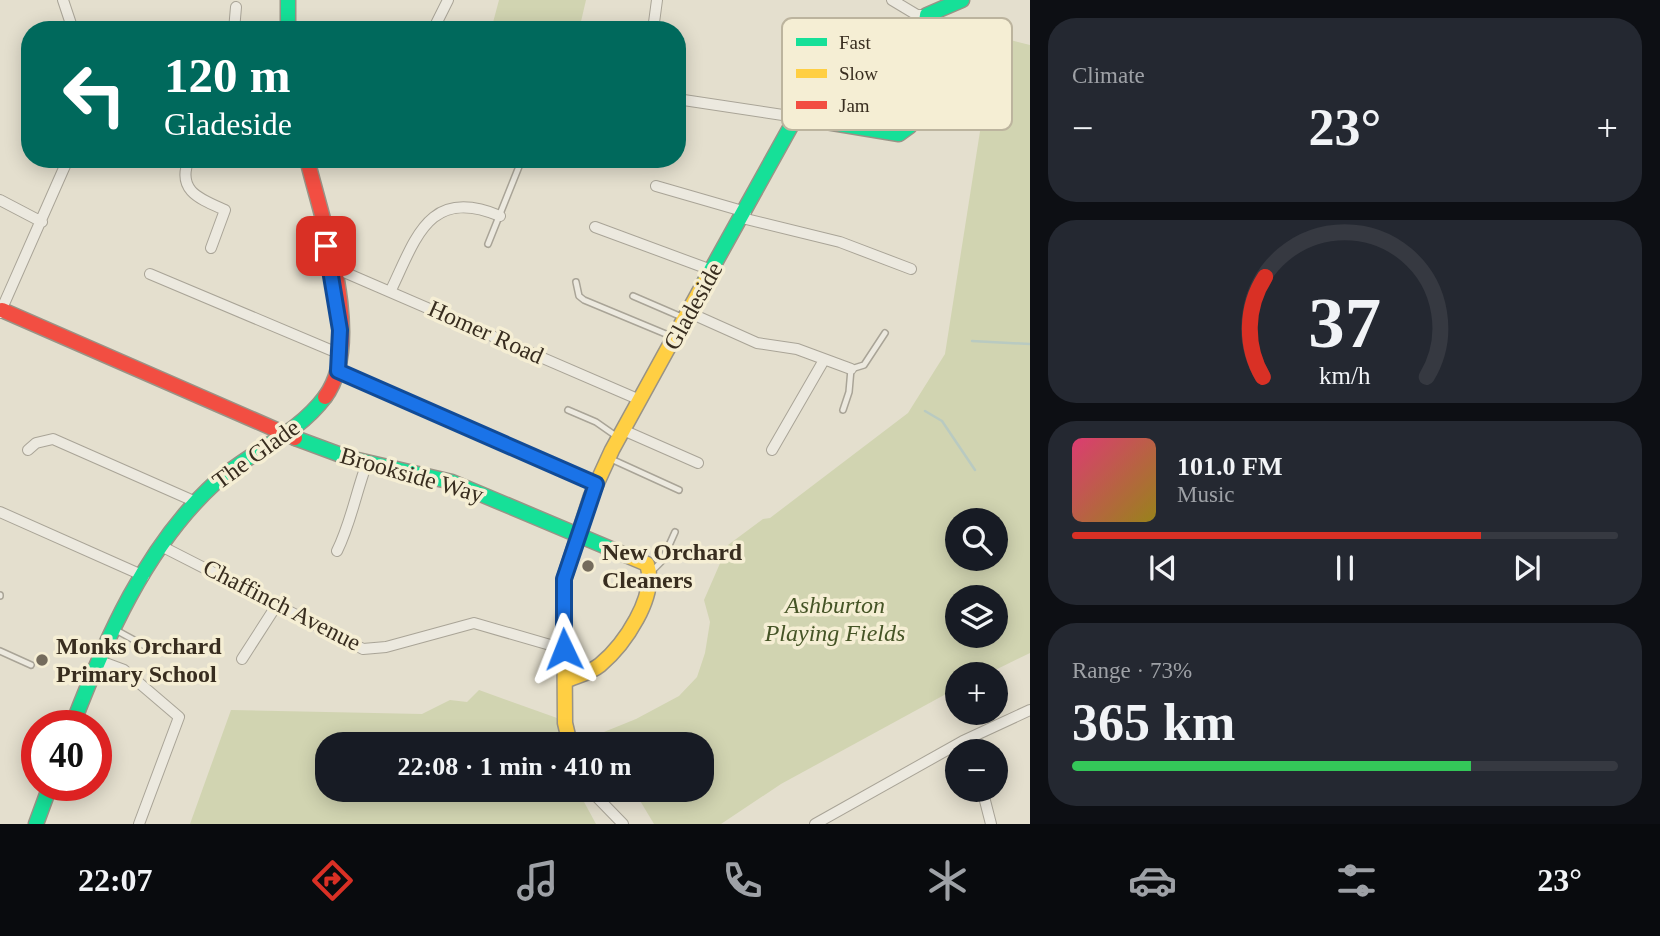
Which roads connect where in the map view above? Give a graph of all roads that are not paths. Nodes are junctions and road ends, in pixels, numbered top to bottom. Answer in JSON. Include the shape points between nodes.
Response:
{"nodes":[{"id":1,"x":63,"y":0,"type":"edge"},
{"id":2,"x":288,"y":0,"type":"edge"},
{"id":3,"x":448,"y":0,"type":"edge"},
{"id":4,"x":657,"y":0,"type":"edge"},
{"id":5,"x":892,"y":0,"type":"edge"},
{"id":6,"x":962,"y":0,"type":"edge"},
{"id":7,"x":236,"y":6,"type":"dead end"},
{"id":8,"x":927,"y":15,"type":"junction"},
{"id":9,"x":927,"y":18,"type":"edge"},
{"id":10,"x":70,"y":21,"type":"edge"},
{"id":11,"x":235,"y":21,"type":"edge"},
{"id":12,"x":288,"y":21,"type":"edge"},
{"id":13,"x":438,"y":21,"type":"edge"},
{"id":14,"x":654,"y":21,"type":"edge"},
{"id":15,"x":686,"y":100,"type":"edge"},
{"id":16,"x":782,"y":115,"type":"edge"},
{"id":17,"x":789,"y":130,"type":"edge"},
{"id":18,"x":875,"y":130,"type":"edge"},
{"id":19,"x":904,"y":130,"type":"edge"},
{"id":20,"x":64,"y":168,"type":"edge"},
{"id":21,"x":186,"y":168,"type":"edge"},
{"id":22,"x":309,"y":168,"type":"edge"},
{"id":23,"x":519,"y":168,"type":"edge"},
{"id":24,"x":656,"y":186,"type":"dead end"},
{"id":25,"x":0,"y":200,"type":"edge"},
{"id":26,"x":744,"y":215,"type":"junction"},
{"id":27,"x":500,"y":216,"type":"junction"},
{"id":28,"x":42,"y":222,"type":"junction"},
{"id":29,"x":595,"y":227,"type":"dead end"},
{"id":30,"x":488,"y":244,"type":"dead end"},
{"id":31,"x":211,"y":248,"type":"dead end"},
{"id":32,"x":330,"y":266,"type":"junction"},
{"id":33,"x":911,"y":269,"type":"dead end"},
{"id":34,"x":714,"y":271,"type":"junction"},
{"id":35,"x":150,"y":274,"type":"dead end"},
{"id":36,"x":576,"y":282,"type":"dead end"},
{"id":37,"x":391,"y":290,"type":"junction"},
{"id":38,"x":634,"y":296,"type":"dead end"},
{"id":39,"x":1,"y":312,"type":"edge"},
{"id":40,"x":688,"y":316,"type":"junction"},
{"id":41,"x":885,"y":334,"type":"dead end"},
{"id":42,"x":676,"y":339,"type":"junction"},
{"id":43,"x":340,"y":354,"type":"junction"},
{"id":44,"x":824,"y":359,"type":"junction"},
{"id":45,"x":851,"y":369,"type":"junction"},
{"id":46,"x":338,"y":371,"type":"junction"},
{"id":47,"x":640,"y":400,"type":"junction"},
{"id":48,"x":568,"y":410,"type":"dead end"},
{"id":49,"x":843,"y":410,"type":"dead end"},
{"id":50,"x":285,"y":433,"type":"junction"},
{"id":51,"x":621,"y":434,"type":"junction"},
{"id":52,"x":28,"y":450,"type":"dead end"},
{"id":53,"x":772,"y":450,"type":"dead end"},
{"id":54,"x":608,"y":458,"type":"junction"},
{"id":55,"x":367,"y":463,"type":"junction"},
{"id":56,"x":698,"y":463,"type":"dead end"},
{"id":57,"x":596,"y":484,"type":"junction"},
{"id":58,"x":679,"y":490,"type":"dead end"},
{"id":59,"x":196,"y":502,"type":"junction"},
{"id":60,"x":0,"y":512,"type":"edge"},
{"id":61,"x":675,"y":532,"type":"dead end"},
{"id":62,"x":577,"y":534,"type":"junction"},
{"id":63,"x":163,"y":547,"type":"junction"},
{"id":64,"x":337,"y":551,"type":"dead end"},
{"id":65,"x":651,"y":572,"type":"junction"},
{"id":66,"x":144,"y":576,"type":"junction"},
{"id":67,"x":278,"y":603,"type":"junction"},
{"id":68,"x":112,"y":629,"type":"junction"},
{"id":69,"x":145,"y":646,"type":"dead end"},
{"id":70,"x":564,"y":649,"type":"junction"},
{"id":71,"x":0,"y":651,"type":"edge"},
{"id":72,"x":242,"y":659,"type":"dead end"},
{"id":73,"x":97,"y":660,"type":"junction"},
{"id":74,"x":31,"y":665,"type":"dead end"},
{"id":75,"x":565,"y":681,"type":"junction"},
{"id":76,"x":78,"y":710,"type":"edge"},
{"id":77,"x":1030,"y":710,"type":"edge"},
{"id":78,"x":567,"y":732,"type":"edge"},
{"id":79,"x":967,"y":739,"type":"edge"},
{"id":80,"x":945,"y":751,"type":"edge"},
{"id":81,"x":44,"y":801,"type":"edge"},
{"id":82,"x":602,"y":802,"type":"edge"},
{"id":83,"x":985,"y":802,"type":"edge"},
{"id":84,"x":36,"y":824,"type":"edge"},
{"id":85,"x":139,"y":824,"type":"edge"},
{"id":86,"x":623,"y":824,"type":"edge"},
{"id":87,"x":815,"y":824,"type":"edge"},
{"id":88,"x":991,"y":824,"type":"edge"}],
"edges":[{"from":1,"to":10,"type":"street"},
{"from":2,"to":12,"type":"street"},
{"from":3,"to":13,"type":"street"},
{"from":4,"to":14,"type":"street"},
{"from":5,"to":8,"type":"street","via":[[917,15]]},
{"from":6,"to":8,"type":"street"},
{"from":7,"to":11,"type":"street"},
{"from":8,"to":9,"type":"street"},
{"from":15,"to":16,"type":"street"},
{"from":17,"to":26,"type":"street","name":"Gladeside"},
{"from":18,"to":19,"type":"street","via":[[899,134]]},
{"from":20,"to":28,"type":"street"},
{"from":21,"to":31,"type":"street","via":[[188,190],[225,210]]},
{"from":22,"to":32,"type":"street","name":"The Glade"},
{"from":23,"to":27,"type":"lane"},
{"from":24,"to":26,"type":"street"},
{"from":25,"to":28,"type":"street"},
{"from":26,"to":33,"type":"street","via":[[841,242]]},
{"from":26,"to":34,"type":"street","name":"Gladeside"},
{"from":27,"to":30,"type":"lane"},
{"from":27,"to":37,"type":"street","via":[[466,205],[432,216]]},
{"from":28,"to":39,"type":"street"},
{"from":29,"to":34,"type":"street"},
{"from":32,"to":37,"type":"street","name":"Homer Road"},
{"from":32,"to":43,"type":"street","name":"The Glade"},
{"from":34,"to":40,"type":"street","name":"Gladeside"},
{"from":35,"to":43,"type":"street"},
{"from":36,"to":42,"type":"lane","via":[[584,300]]},
{"from":37,"to":47,"type":"street","name":"Homer Road"},
{"from":38,"to":40,"type":"lane"},
{"from":39,"to":50,"type":"street","name":"Brookside Way"},
{"from":40,"to":42,"type":"street","name":"Gladeside"},
{"from":40,"to":44,"type":"street","via":[[757,343]]},
{"from":41,"to":45,"type":"lane","via":[[864,365]]},
{"from":42,"to":47,"type":"street","name":"Gladeside"},
{"from":43,"to":46,"type":"street","name":"The Glade"},
{"from":44,"to":45,"type":"street"},
{"from":44,"to":53,"type":"street"},
{"from":45,"to":49,"type":"lane"},
{"from":46,"to":50,"type":"street","name":"The Glade","via":[[316,408]]},
{"from":46,"to":57,"type":"street"},
{"from":47,"to":51,"type":"street","name":"Gladeside"},
{"from":48,"to":51,"type":"lane"},
{"from":50,"to":55,"type":"street","name":"Brookside Way"},
{"from":50,"to":59,"type":"street","name":"The Glade","via":[[223,476]]},
{"from":51,"to":54,"type":"street","name":"Gladeside"},
{"from":51,"to":56,"type":"street"},
{"from":52,"to":59,"type":"street","via":[[53,439]]},
{"from":54,"to":57,"type":"street","name":"Gladeside"},
{"from":54,"to":58,"type":"lane"},
{"from":55,"to":62,"type":"street","name":"Brookside Way","via":[[452,482]]},
{"from":55,"to":64,"type":"street"},
{"from":57,"to":62,"type":"street","name":"Gladeside"},
{"from":59,"to":63,"type":"street","name":"The Glade"},
{"from":60,"to":66,"type":"street"},
{"from":61,"to":65,"type":"lane","via":[[662,561]]},
{"from":62,"to":65,"type":"street","name":"Brookside Way","via":[[647,564]]},
{"from":62,"to":70,"type":"street","name":"Gladeside","via":[[563,587]]},
{"from":63,"to":66,"type":"street","name":"The Glade"},
{"from":63,"to":67,"type":"street","name":"Chaffinch Avenue"},
{"from":65,"to":75,"type":"street","via":[[647,594],[628,634],[598,666]]},
{"from":66,"to":68,"type":"street","name":"The Glade"},
{"from":67,"to":70,"type":"street","name":"Chaffinch Avenue","via":[[363,649],[474,623]]},
{"from":67,"to":72,"type":"street"},
{"from":68,"to":69,"type":"lane"},
{"from":68,"to":73,"type":"street","name":"The Glade"},
{"from":70,"to":75,"type":"street","name":"Gladeside"},
{"from":71,"to":74,"type":"lane"},
{"from":73,"to":76,"type":"street","name":"The Glade"},
{"from":73,"to":85,"type":"street","via":[[117,667],[179,717]]},
{"from":75,"to":78,"type":"street","name":"Gladeside"},
{"from":77,"to":79,"type":"street"},
{"from":80,"to":87,"type":"street"},
{"from":81,"to":84,"type":"street"},
{"from":82,"to":86,"type":"street"},
{"from":83,"to":88,"type":"street"}]}
